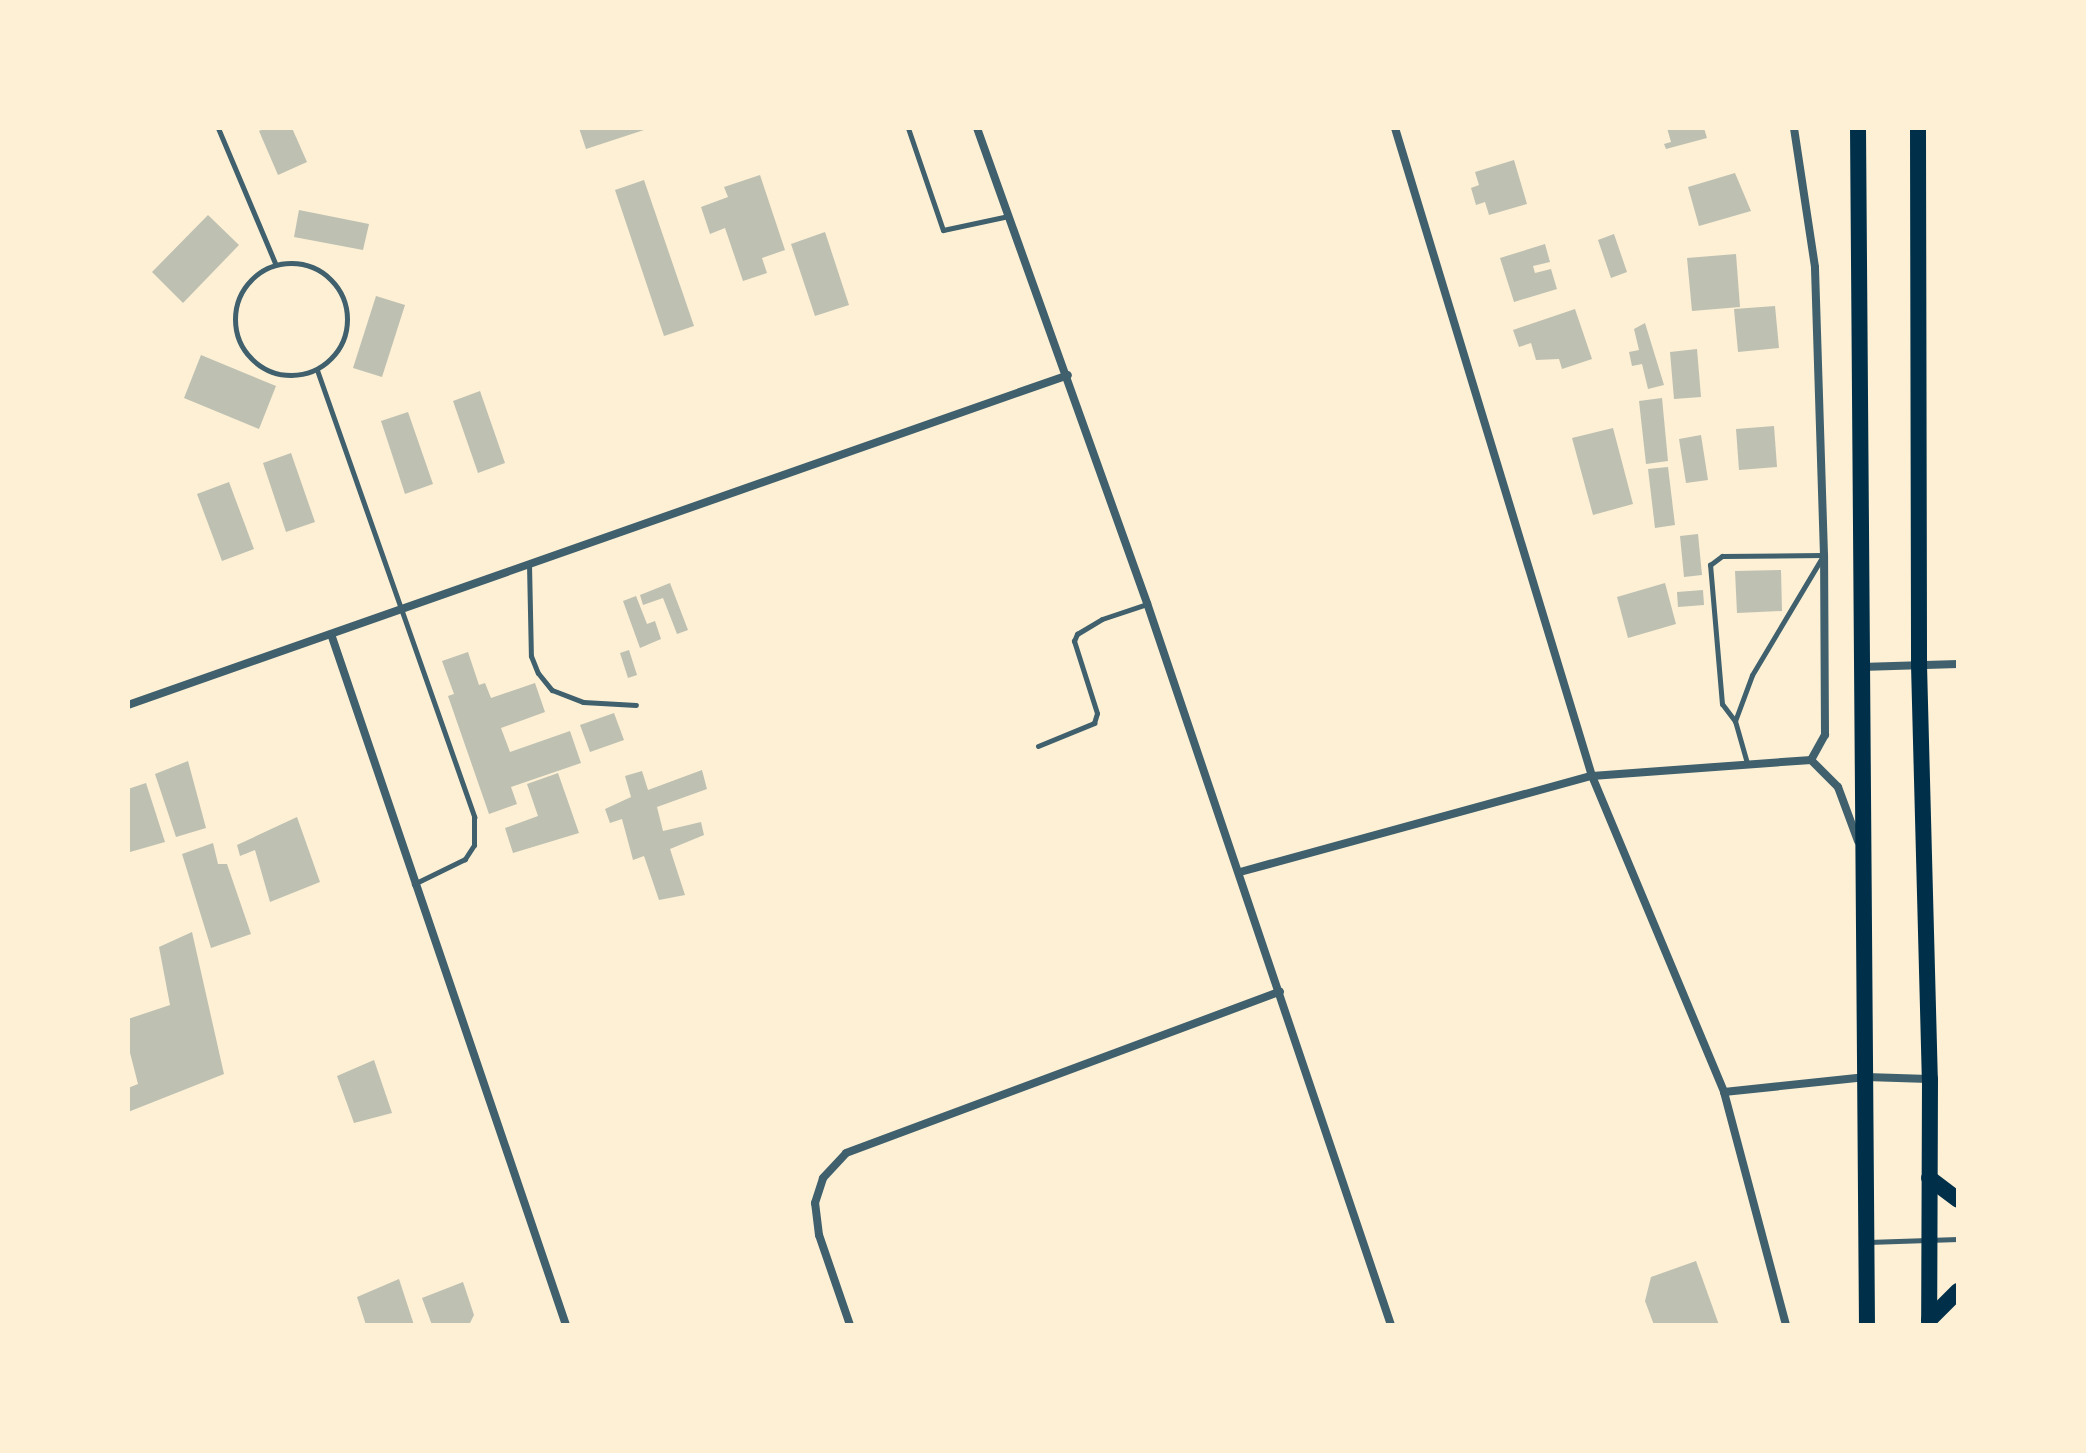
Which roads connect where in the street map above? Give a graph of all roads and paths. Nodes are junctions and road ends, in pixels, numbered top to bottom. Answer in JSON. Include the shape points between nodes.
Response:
{"nodes":[{"id":1,"x":218,"y":128,"type":"edge"},
{"id":2,"x":908,"y":128,"type":"edge"},
{"id":3,"x":977,"y":128,"type":"edge"},
{"id":4,"x":1395,"y":128,"type":"edge"},
{"id":5,"x":1794,"y":128,"type":"edge"},
{"id":6,"x":1858,"y":128,"type":"edge"},
{"id":7,"x":1918,"y":128,"type":"edge"},
{"id":8,"x":1009,"y":216,"type":"junction"},
{"id":9,"x":275,"y":263,"type":"junction"},
{"id":10,"x":317,"y":370,"type":"junction"},
{"id":11,"x":1068,"y":375,"type":"junction"},
{"id":12,"x":1824,"y":555,"type":"junction"},
{"id":13,"x":529,"y":563,"type":"junction"},
{"id":14,"x":1147,"y":603,"type":"junction"},
{"id":15,"x":397,"y":609,"type":"junction"},
{"id":16,"x":331,"y":634,"type":"junction"},
{"id":17,"x":1958,"y":664,"type":"edge"},
{"id":18,"x":1919,"y":665,"type":"junction"},
{"id":19,"x":1860,"y":667,"type":"junction"},
{"id":20,"x":128,"y":705,"type":"edge"},
{"id":21,"x":636,"y":705,"type":"dead end"},
{"id":22,"x":1735,"y":721,"type":"junction"},
{"id":23,"x":1038,"y":746,"type":"dead end"},
{"id":24,"x":1811,"y":760,"type":"junction"},
{"id":25,"x":1747,"y":763,"type":"junction"},
{"id":26,"x":1592,"y":776,"type":"junction"},
{"id":27,"x":1863,"y":854,"type":"junction"},
{"id":28,"x":1240,"y":872,"type":"junction"},
{"id":29,"x":413,"y":885,"type":"junction"},
{"id":30,"x":1280,"y":992,"type":"junction"},
{"id":31,"x":1866,"y":1077,"type":"junction"},
{"id":32,"x":1930,"y":1079,"type":"junction"},
{"id":33,"x":1724,"y":1092,"type":"junction"},
{"id":34,"x":1929,"y":1178,"type":"junction"},
{"id":35,"x":1958,"y":1200,"type":"edge"},
{"id":36,"x":1958,"y":1239,"type":"edge"},
{"id":37,"x":1929,"y":1240,"type":"junction"},
{"id":38,"x":1867,"y":1242,"type":"junction"},
{"id":39,"x":1958,"y":1291,"type":"edge"},
{"id":40,"x":1929,"y":1323,"type":"edge"},
{"id":41,"x":566,"y":1325,"type":"edge"},
{"id":42,"x":850,"y":1325,"type":"edge"},
{"id":43,"x":1391,"y":1325,"type":"edge"},
{"id":44,"x":1786,"y":1325,"type":"edge"},
{"id":45,"x":1867,"y":1325,"type":"edge"}],
"edges":[{"from":1,"to":9,"type":"lane"},
{"from":2,"to":8,"type":"lane","via":[[943,230]]},
{"from":3,"to":8,"type":"street"},
{"from":4,"to":26,"type":"street"},
{"from":5,"to":12,"type":"street","via":[[1815,267]]},
{"from":6,"to":19,"type":"highway"},
{"from":7,"to":18,"type":"highway"},
{"from":8,"to":11,"type":"street"},
{"from":9,"to":10,"type":"lane","via":[[309,264],[336,283],[349,314],[341,347]]},
{"from":9,"to":10,"type":"lane","via":[[249,280],[235,308],[238,340],[257,365],[286,376]]},
{"from":10,"to":15,"type":"lane"},
{"from":11,"to":13,"type":"street"},
{"from":11,"to":14,"type":"street"},
{"from":12,"to":22,"type":"lane","via":[[1752,675]]},
{"from":12,"to":22,"type":"lane","via":[[1722,556],[1710,565],[1722,704]]},
{"from":12,"to":24,"type":"street","via":[[1825,735]]},
{"from":13,"to":15,"type":"street"},
{"from":13,"to":21,"type":"lane","via":[[531,656],[538,673],[552,690],[583,702]]},
{"from":14,"to":23,"type":"lane","via":[[1077,634],[1074,641],[1097,713],[1094,723]]},
{"from":14,"to":28,"type":"street"},
{"from":15,"to":16,"type":"street"},
{"from":15,"to":29,"type":"lane","via":[[474,817],[474,845],[465,859]]},
{"from":16,"to":20,"type":"street"},
{"from":16,"to":29,"type":"street"},
{"from":17,"to":18,"type":"street"},
{"from":18,"to":19,"type":"street"},
{"from":18,"to":32,"type":"highway"},
{"from":19,"to":27,"type":"highway"},
{"from":22,"to":25,"type":"lane"},
{"from":24,"to":25,"type":"street"},
{"from":24,"to":27,"type":"street","via":[[1838,787]]},
{"from":25,"to":26,"type":"street"},
{"from":26,"to":28,"type":"street"},
{"from":26,"to":33,"type":"street"},
{"from":27,"to":31,"type":"highway"},
{"from":28,"to":30,"type":"street"},
{"from":29,"to":41,"type":"street"},
{"from":30,"to":42,"type":"street","via":[[846,1153],[823,1178],[815,1203],[819,1235]]},
{"from":30,"to":43,"type":"street"},
{"from":31,"to":32,"type":"street"},
{"from":31,"to":33,"type":"street"},
{"from":31,"to":38,"type":"highway"},
{"from":32,"to":34,"type":"highway"},
{"from":33,"to":44,"type":"street"},
{"from":34,"to":35,"type":"highway"},
{"from":34,"to":37,"type":"highway"},
{"from":36,"to":37,"type":"lane"},
{"from":37,"to":38,"type":"lane"},
{"from":37,"to":40,"type":"highway"},
{"from":38,"to":45,"type":"highway"},
{"from":39,"to":40,"type":"highway"}]}
